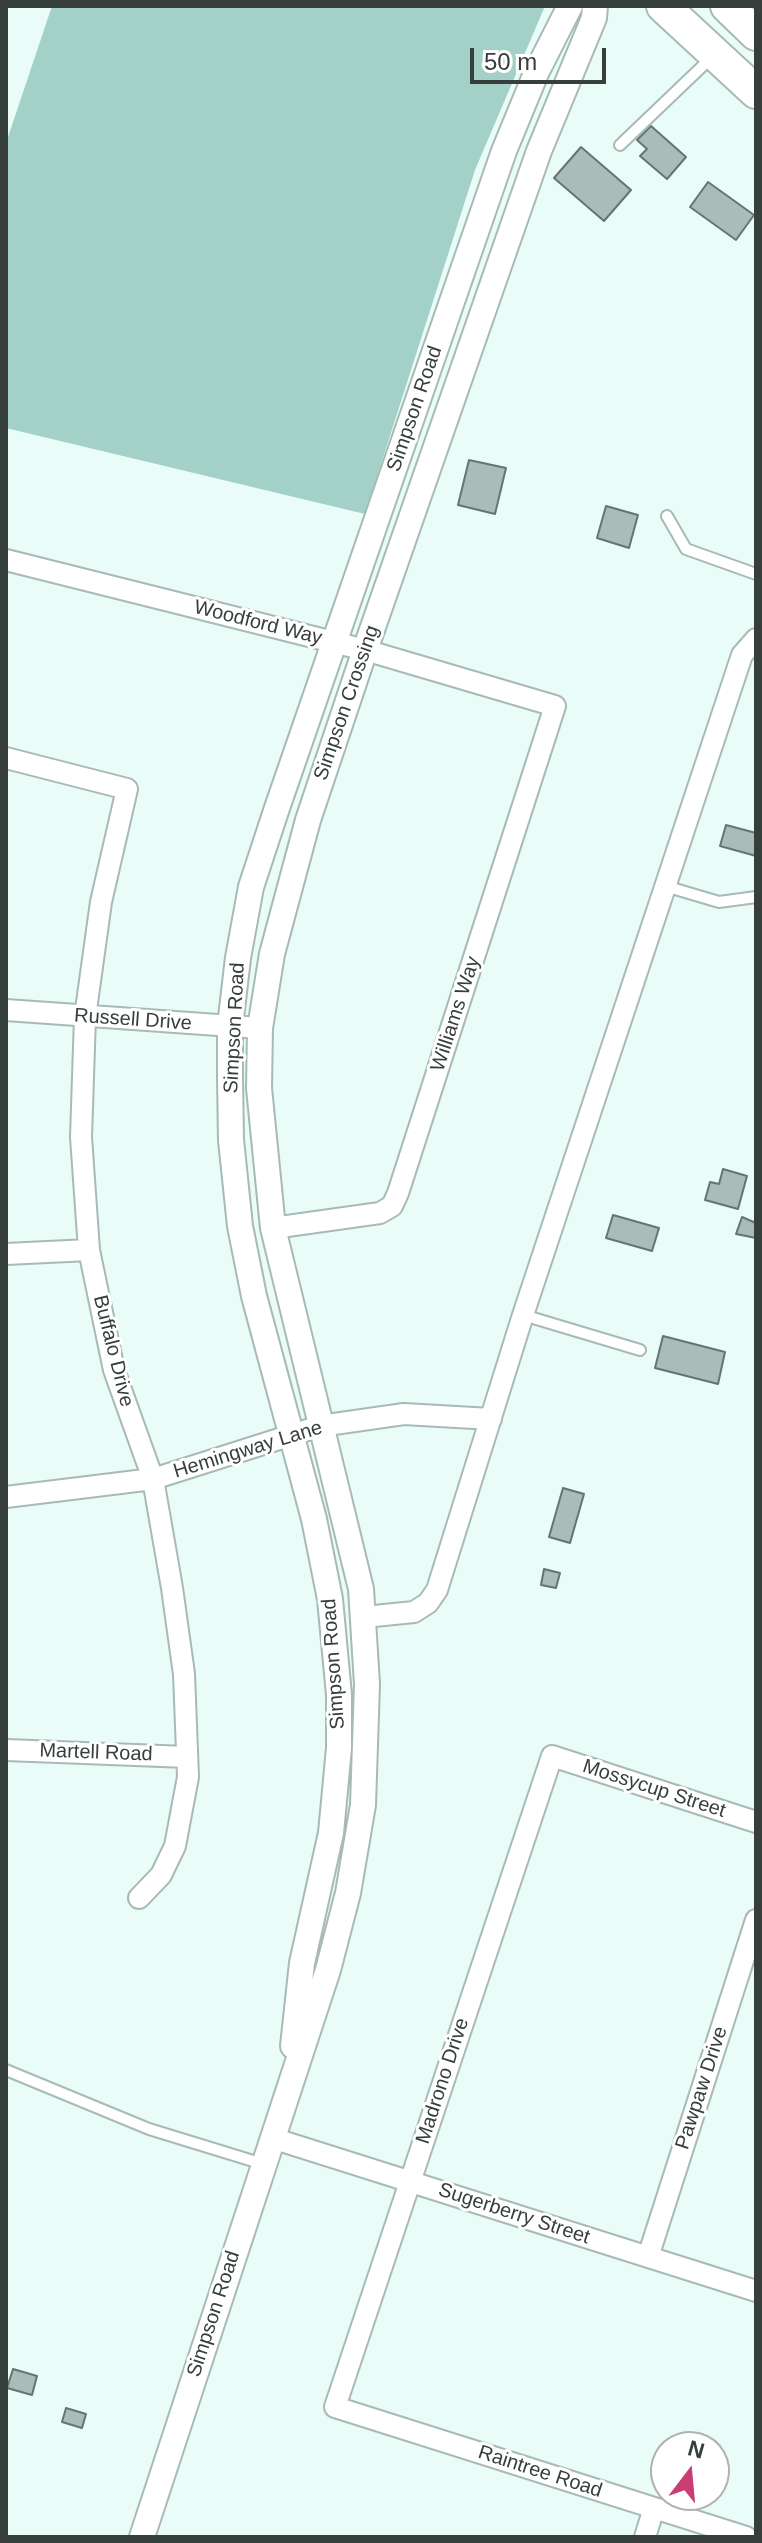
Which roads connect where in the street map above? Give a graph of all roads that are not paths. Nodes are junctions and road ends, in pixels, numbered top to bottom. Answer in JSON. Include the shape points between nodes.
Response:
{"nodes":[{"id":1,"x":570,"y":6,"type":"edge"},
{"id":2,"x":595,"y":6,"type":"edge"},
{"id":3,"x":663,"y":6,"type":"edge"},
{"id":4,"x":727,"y":6,"type":"edge"},
{"id":5,"x":756,"y":34,"type":"edge"},
{"id":6,"x":716,"y":54,"type":"junction"},
{"id":7,"x":756,"y":92,"type":"edge"},
{"id":8,"x":517,"y":120,"type":"junction"},
{"id":9,"x":546,"y":135,"type":"junction"},
{"id":10,"x":620,"y":145,"type":"dead end"},
{"id":11,"x":667,"y":516,"type":"dead end"},
{"id":12,"x":6,"y":560,"type":"edge"},
{"id":13,"x":756,"y":574,"type":"edge"},
{"id":14,"x":756,"y":639,"type":"edge"},
{"id":15,"x":334,"y":642,"type":"junction"},
{"id":16,"x":365,"y":650,"type":"junction"},
{"id":17,"x":555,"y":706,"type":"joint"},
{"id":18,"x":6,"y":758,"type":"edge"},
{"id":19,"x":665,"y":886,"type":"junction"},
{"id":20,"x":756,"y":897,"type":"edge"},
{"id":21,"x":6,"y":1010,"type":"edge"},
{"id":22,"x":85,"y":1017,"type":"junction"},
{"id":23,"x":230,"y":1026,"type":"junction"},
{"id":24,"x":260,"y":1028,"type":"junction"},
{"id":25,"x":273,"y":1228,"type":"junction"},
{"id":26,"x":89,"y":1250,"type":"junction"},
{"id":27,"x":6,"y":1254,"type":"edge"},
{"id":28,"x":523,"y":1315,"type":"junction"},
{"id":29,"x":640,"y":1350,"type":"dead end"},
{"id":30,"x":491,"y":1419,"type":"junction"},
{"id":31,"x":320,"y":1426,"type":"junction"},
{"id":32,"x":291,"y":1435,"type":"junction"},
{"id":33,"x":153,"y":1479,"type":"junction"},
{"id":34,"x":6,"y":1497,"type":"edge"},
{"id":35,"x":364,"y":1617,"type":"junction"},
{"id":36,"x":6,"y":1750,"type":"edge"},
{"id":37,"x":552,"y":1756,"type":"joint"},
{"id":38,"x":187,"y":1757,"type":"junction"},
{"id":39,"x":756,"y":1822,"type":"edge"},
{"id":40,"x":139,"y":1898,"type":"dead end"},
{"id":41,"x":756,"y":1920,"type":"edge"},
{"id":42,"x":6,"y":2070,"type":"edge"},
{"id":43,"x":288,"y":2092,"type":"junction"},
{"id":44,"x":272,"y":2138,"type":"junction"},
{"id":45,"x":264,"y":2164,"type":"junction"},
{"id":46,"x":410,"y":2181,"type":"junction"},
{"id":47,"x":648,"y":2257,"type":"junction"},
{"id":48,"x":756,"y":2291,"type":"edge"},
{"id":49,"x":335,"y":2407,"type":"joint"},
{"id":50,"x":650,"y":2507,"type":"edge"},
{"id":51,"x":653,"y":2511,"type":"edge"},
{"id":52,"x":664,"y":2511,"type":"edge"},
{"id":53,"x":142,"y":2537,"type":"edge"},
{"id":54,"x":645,"y":2537,"type":"edge"},
{"id":55,"x":746,"y":2537,"type":"edge"}],
"edges":[{"from":1,"to":8,"type":"street","name":"Simpson Road"},
{"from":2,"to":9,"type":"street","name":"Simpson Crossing"},
{"from":3,"to":6,"type":"highway"},
{"from":4,"to":5,"type":"highway"},
{"from":6,"to":7,"type":"highway"},
{"from":6,"to":10,"type":"lane"},
{"from":8,"to":9,"type":"street"},
{"from":8,"to":15,"type":"street","name":"Simpson Road"},
{"from":9,"to":16,"type":"street","name":"Simpson Crossing"},
{"from":11,"to":13,"type":"lane","via":[[686,549]]},
{"from":12,"to":15,"type":"street","name":"Woodford Way"},
{"from":14,"to":19,"type":"street","name":"Simpson Road","via":[[742,655]]},
{"from":15,"to":16,"type":"street","name":"Woodford Way"},
{"from":15,"to":23,"type":"street","name":"Simpson Road","via":[[251,887]]},
{"from":16,"to":17,"type":"street","name":"Woodford Way"},
{"from":16,"to":24,"type":"street","name":"Simpson Crossing","via":[[308,820],[272,954]]},
{"from":17,"to":25,"type":"street","name":"Williams Way","via":[[392,1206],[380,1213]]},
{"from":18,"to":22,"type":"street","name":"Buffalo Drive","via":[[127,789],[101,902]]},
{"from":19,"to":20,"type":"lane","via":[[719,902]]},
{"from":19,"to":28,"type":"street","name":"Simpson Road"},
{"from":21,"to":22,"type":"street","name":"Russell Drive"},
{"from":22,"to":23,"type":"street","name":"Russell Drive"},
{"from":22,"to":26,"type":"street","name":"Buffalo Drive","via":[[81,1137]]},
{"from":23,"to":24,"type":"street","name":"Russell Drive"},
{"from":23,"to":32,"type":"street","name":"Simpson Road","via":[[231,1140],[240,1226]]},
{"from":24,"to":25,"type":"street","name":"Simpson Crossing","via":[[259,1088]]},
{"from":25,"to":31,"type":"street","name":"Simpson Crossing"},
{"from":26,"to":27,"type":"street"},
{"from":26,"to":33,"type":"street","name":"Buffalo Drive","via":[[114,1370]]},
{"from":28,"to":29,"type":"lane"},
{"from":28,"to":30,"type":"street","name":"Simpson Road"},
{"from":30,"to":31,"type":"street","name":"Hemingway Lane","via":[[404,1414]]},
{"from":30,"to":35,"type":"street","name":"Simpson Road","via":[[437,1590],[414,1612]]},
{"from":31,"to":32,"type":"street","name":"Hemingway Lane"},
{"from":31,"to":35,"type":"street","name":"Simpson Road"},
{"from":32,"to":33,"type":"street","name":"Hemingway Lane"},
{"from":32,"to":43,"type":"street","name":"Simpson Road","via":[[330,1599],[339,1748],[331,1833],[302,1963]]},
{"from":33,"to":34,"type":"street","name":"Hemingway Lane"},
{"from":33,"to":38,"type":"street","name":"Buffalo Drive","via":[[184,1674]]},
{"from":35,"to":43,"type":"street","name":"Simpson Road","via":[[363,1805],[328,1970]]},
{"from":36,"to":38,"type":"street","name":"Martell Road"},
{"from":37,"to":39,"type":"street","name":"Mossycup Street"},
{"from":37,"to":46,"type":"street","name":"Madrono Drive"},
{"from":38,"to":40,"type":"street","name":"Buffalo Drive","via":[[175,1846],[161,1875]]},
{"from":41,"to":47,"type":"street","name":"Pawpaw Drive"},
{"from":42,"to":45,"type":"lane","via":[[149,2129]]},
{"from":43,"to":44,"type":"street","name":"Simpson Road"},
{"from":44,"to":45,"type":"street","name":"Simpson Road"},
{"from":44,"to":46,"type":"street","name":"Sugerberry Street"},
{"from":45,"to":53,"type":"street","name":"Simpson Road"},
{"from":46,"to":47,"type":"street","name":"Sugerberry Street"},
{"from":46,"to":49,"type":"street","name":"Madrono Drive"},
{"from":47,"to":48,"type":"street","name":"Sugerberry Street"},
{"from":49,"to":50,"type":"street","name":"Raintree Road"},
{"from":51,"to":54,"type":"street"},
{"from":52,"to":55,"type":"street","name":"Raintree Road"}]}
